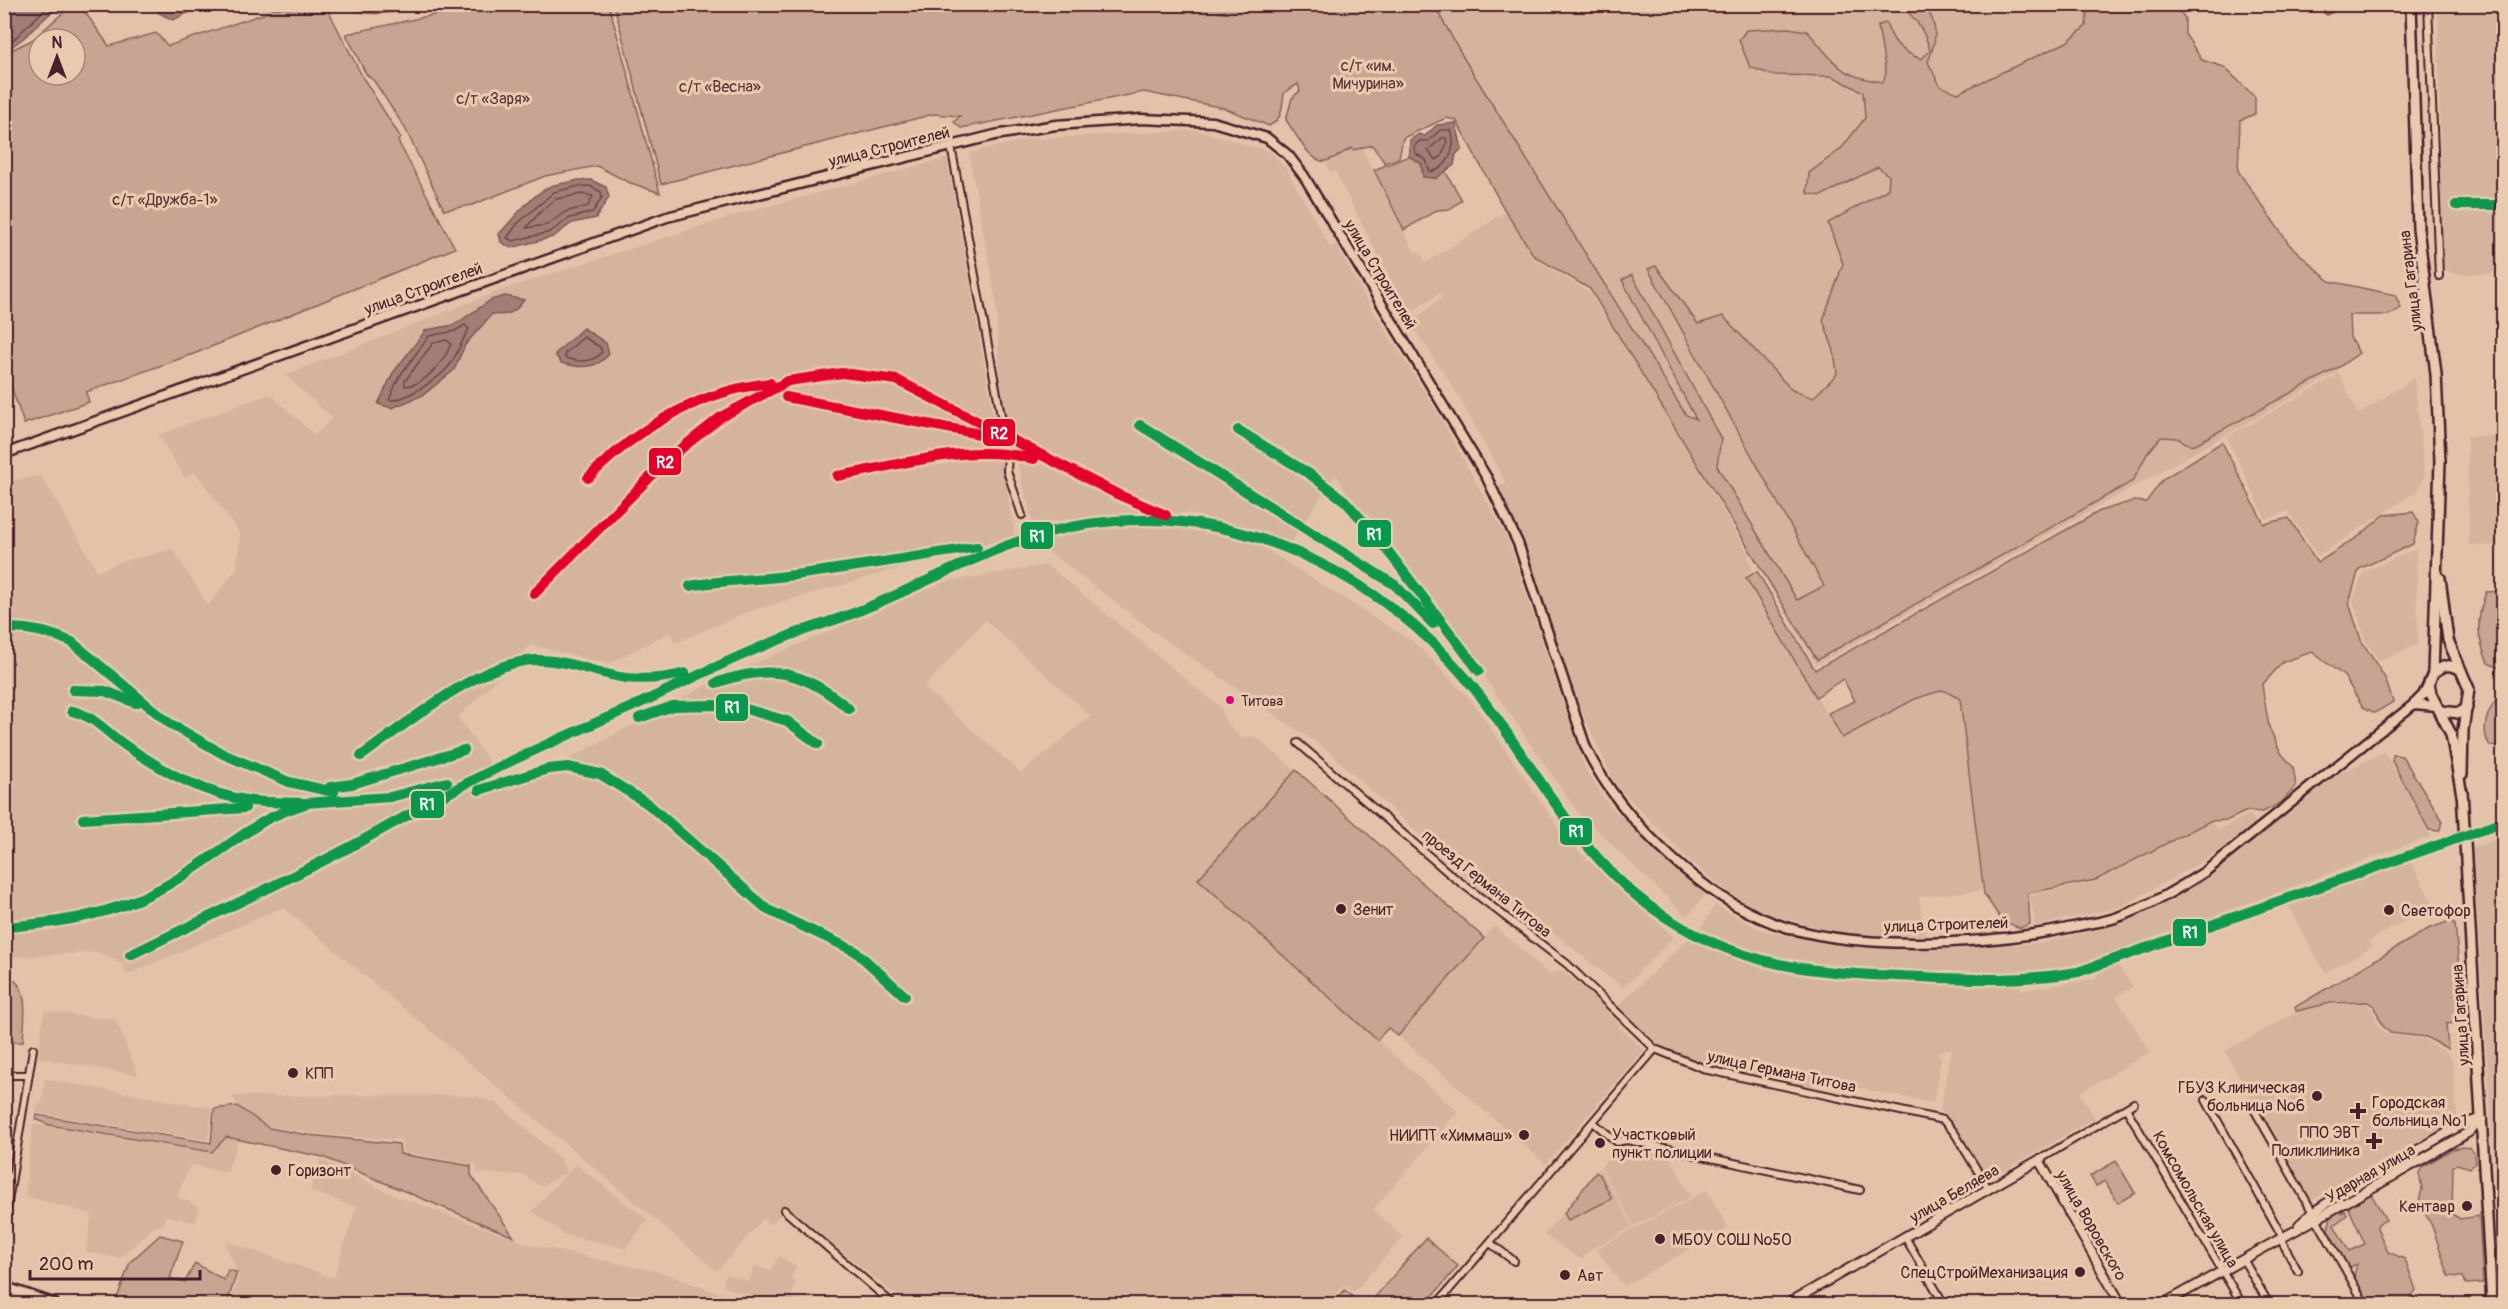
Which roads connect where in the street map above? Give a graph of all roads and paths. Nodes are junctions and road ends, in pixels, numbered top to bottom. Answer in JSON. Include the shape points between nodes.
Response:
{"nodes":[{"id":1,"x":2411,"y":4,"type":"edge"},
{"id":2,"x":2428,"y":4,"type":"edge"},
{"id":3,"x":951,"y":146,"type":"junction"},
{"id":4,"x":2439,"y":276,"type":"dead end"},
{"id":5,"x":4,"y":454,"type":"edge"},
{"id":6,"x":1022,"y":515,"type":"dead end"},
{"id":7,"x":2437,"y":554,"type":"junction"},
{"id":8,"x":2461,"y":670,"type":"junction"},
{"id":9,"x":2433,"y":673,"type":"junction"},
{"id":10,"x":2428,"y":683,"type":"junction"},
{"id":11,"x":2414,"y":704,"type":"junction"},
{"id":12,"x":2467,"y":708,"type":"junction"},
{"id":13,"x":2439,"y":709,"type":"junction"},
{"id":14,"x":1298,"y":742,"type":"dead end"},
{"id":15,"x":2462,"y":795,"type":"junction"},
{"id":16,"x":33,"y":1049,"type":"dead end"},
{"id":17,"x":1655,"y":1049,"type":"junction"},
{"id":18,"x":4,"y":1075,"type":"edge"},
{"id":19,"x":28,"y":1075,"type":"junction"},
{"id":20,"x":2206,"y":1100,"type":"dead end"},
{"id":21,"x":2134,"y":1103,"type":"dead end"},
{"id":22,"x":2251,"y":1104,"type":"dead end"},
{"id":23,"x":2126,"y":1108,"type":"junction"},
{"id":24,"x":2482,"y":1119,"type":"junction"},
{"id":25,"x":1593,"y":1122,"type":"junction"},
{"id":26,"x":2039,"y":1160,"type":"junction"},
{"id":27,"x":1988,"y":1188,"type":"junction"},
{"id":28,"x":1860,"y":1190,"type":"dead end"},
{"id":29,"x":784,"y":1210,"type":"dead end"},
{"id":30,"x":2314,"y":1216,"type":"junction"},
{"id":31,"x":4,"y":1226,"type":"edge"},
{"id":32,"x":1905,"y":1237,"type":"junction"},
{"id":33,"x":2281,"y":1237,"type":"junction"},
{"id":34,"x":1490,"y":1243,"type":"junction"},
{"id":35,"x":2243,"y":1259,"type":"junction"},
{"id":36,"x":1514,"y":1261,"type":"dead end"},
{"id":37,"x":2222,"y":1271,"type":"junction"},
{"id":38,"x":2298,"y":1271,"type":"dead end"},
{"id":39,"x":4,"y":1287,"type":"edge"},
{"id":40,"x":4,"y":1297,"type":"edge"},
{"id":41,"x":27,"y":1305,"type":"edge"},
{"id":42,"x":54,"y":1305,"type":"edge"},
{"id":43,"x":893,"y":1305,"type":"edge"},
{"id":44,"x":1437,"y":1305,"type":"edge"},
{"id":45,"x":1787,"y":1305,"type":"edge"},
{"id":46,"x":1944,"y":1305,"type":"edge"},
{"id":47,"x":2121,"y":1305,"type":"edge"},
{"id":48,"x":2163,"y":1305,"type":"edge"},
{"id":49,"x":2242,"y":1305,"type":"edge"},
{"id":50,"x":2269,"y":1305,"type":"edge"},
{"id":51,"x":2365,"y":1305,"type":"edge"},
{"id":52,"x":2492,"y":1305,"type":"edge"}],
"edges":[{"from":1,"to":7,"type":"main road","name":"улица Гагарина","via":[[2418,228],[2436,374],[2440,461]]},
{"from":2,"to":4,"type":"street"},
{"from":3,"to":5,"type":"main road","name":"улица Строителей","via":[[667,217]]},
{"from":3,"to":6,"type":"street","via":[[1008,453],[1007,471]]},
{"from":3,"to":11,"type":"main road","name":"улица Строителей","via":[[1056,125],[1142,118],[1213,122],[1267,138],[1288,155],[1487,478],[1518,543],[1586,748],[1598,772],[1623,806],[1665,850],[1711,891],[1761,918],[1830,936],[1914,943],[2041,934],[2118,918],[2206,871]]},
{"from":7,"to":8,"type":"main road","via":[[2448,640]]},
{"from":7,"to":9,"type":"main road"},
{"from":8,"to":9,"type":"main road","via":[[2443,665]]},
{"from":8,"to":12,"type":"main road","via":[[2469,689]]},
{"from":9,"to":10,"type":"main road"},
{"from":10,"to":11,"type":"main road","name":"улица Строителей"},
{"from":10,"to":13,"type":"main road"},
{"from":11,"to":13,"type":"main road"},
{"from":12,"to":13,"type":"main road","via":[[2459,713]]},
{"from":12,"to":15,"type":"main road"},
{"from":13,"to":15,"type":"main road","via":[[2451,734]]},
{"from":14,"to":17,"type":"street","name":"проезд Германа Титова","via":[[1450,876],[1567,964]]},
{"from":15,"to":24,"type":"main road","name":"улица Гагарина"},
{"from":16,"to":19,"type":"street"},
{"from":17,"to":25,"type":"street"},
{"from":17,"to":27,"type":"street","name":"улица Германа Титова","via":[[1708,1070],[1942,1120],[1954,1132]]},
{"from":18,"to":19,"type":"street"},
{"from":19,"to":31,"type":"street"},
{"from":20,"to":33,"type":"street"},
{"from":21,"to":23,"type":"street","name":"улица Беляева"},
{"from":22,"to":30,"type":"street"},
{"from":23,"to":26,"type":"street","name":"улица Беляева"},
{"from":23,"to":37,"type":"street","name":"Комсомольская улица"},
{"from":24,"to":30,"type":"street","name":"Ударная улица"},
{"from":24,"to":52,"type":"main road","name":"улица Гагарина"},
{"from":25,"to":28,"type":"street","via":[[1617,1142],[1627,1140]]},
{"from":25,"to":34,"type":"street"},
{"from":26,"to":27,"type":"street","name":"улица Беляева"},
{"from":26,"to":47,"type":"street","name":"улица Воровского"},
{"from":27,"to":32,"type":"street","name":"улица Беляева"},
{"from":29,"to":43,"type":"street"},
{"from":30,"to":33,"type":"street","name":"Ударная улица"},
{"from":30,"to":51,"type":"street"},
{"from":32,"to":45,"type":"street","name":"улица Беляева"},
{"from":32,"to":46,"type":"street"},
{"from":33,"to":35,"type":"street","name":"Ударная улица"},
{"from":33,"to":38,"type":"street"},
{"from":34,"to":36,"type":"street"},
{"from":34,"to":44,"type":"street"},
{"from":35,"to":37,"type":"street","name":"Ударная улица"},
{"from":35,"to":50,"type":"street"},
{"from":37,"to":48,"type":"street","name":"Ударная улица"},
{"from":37,"to":49,"type":"street","name":"Комсомольская улица"},
{"from":39,"to":42,"type":"main road"},
{"from":40,"to":41,"type":"main road"}]}
